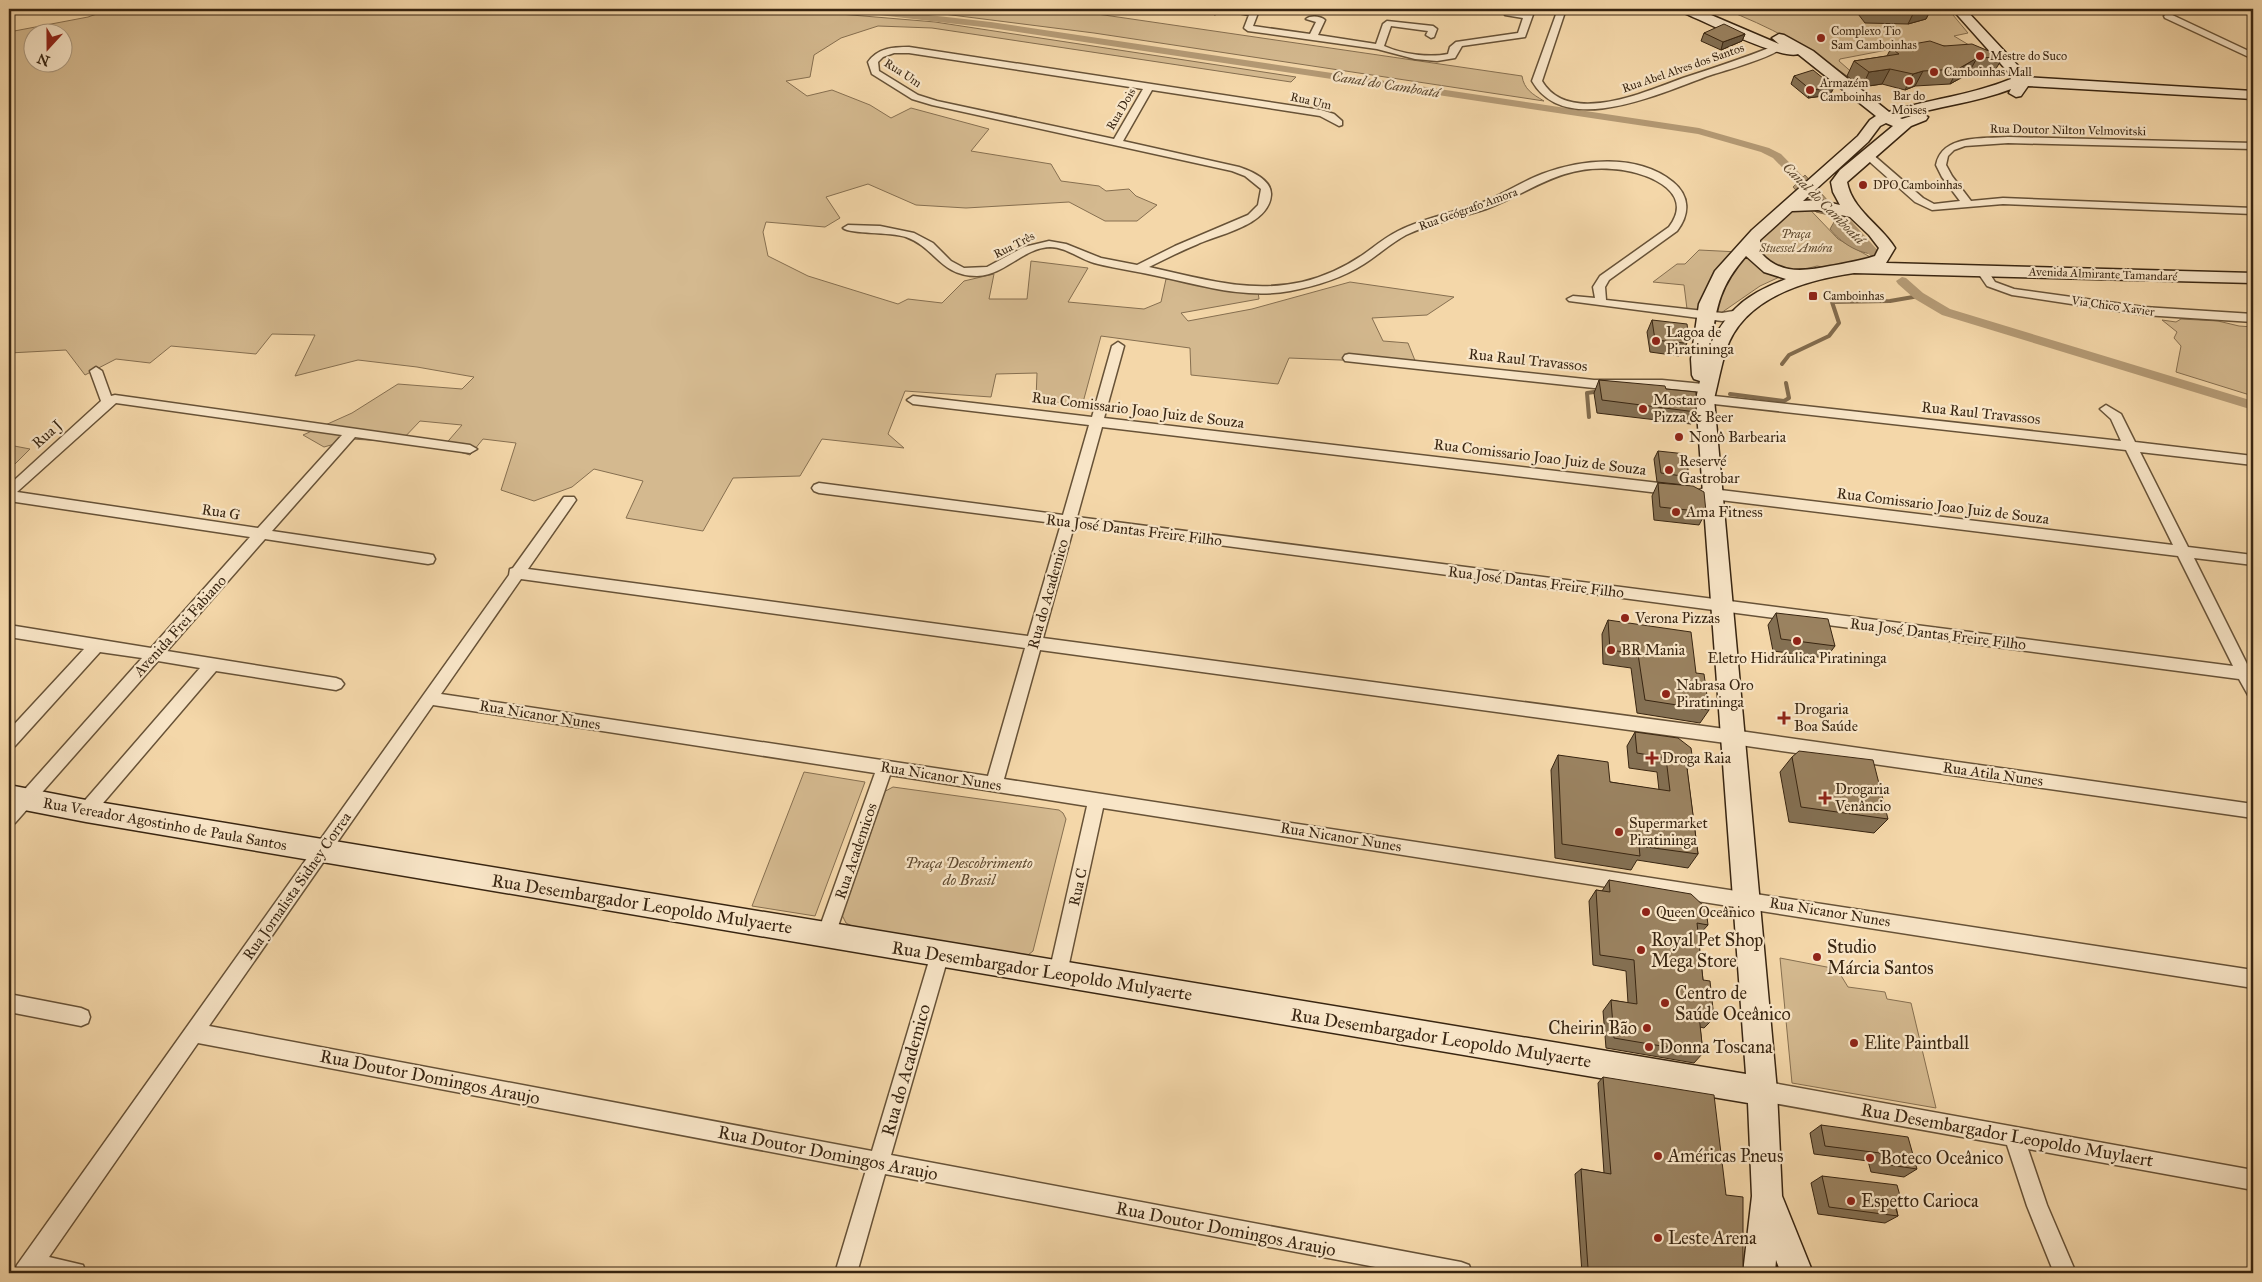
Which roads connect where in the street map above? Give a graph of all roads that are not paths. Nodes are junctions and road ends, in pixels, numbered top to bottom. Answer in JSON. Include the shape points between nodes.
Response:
{"nodes":[{"id":1,"x":1230,"y":9,"type":"edge"},
{"id":2,"x":1562,"y":9,"type":"edge"},
{"id":3,"x":1688,"y":9,"type":"edge"},
{"id":4,"x":1958,"y":9,"type":"edge"},
{"id":5,"x":1530,"y":12,"type":"edge"},
{"id":6,"x":1508,"y":13,"type":"dead end"},
{"id":7,"x":2168,"y":16,"type":"dead end"},
{"id":8,"x":1310,"y":19,"type":"dead end"},
{"id":9,"x":1716,"y":21,"type":"junction"},
{"id":10,"x":1430,"y":35,"type":"dead end"},
{"id":11,"x":1313,"y":37,"type":"junction"},
{"id":12,"x":1482,"y":41,"type":"junction"},
{"id":13,"x":1777,"y":41,"type":"junction"},
{"id":14,"x":1379,"y":47,"type":"junction"},
{"id":15,"x":1762,"y":47,"type":"junction"},
{"id":16,"x":1491,"y":52,"type":"dead end"},
{"id":17,"x":2253,"y":56,"type":"edge"},
{"id":18,"x":2008,"y":63,"type":"junction"},
{"id":19,"x":2059,"y":83,"type":"junction"},
{"id":20,"x":1149,"y":87,"type":"junction"},
{"id":21,"x":2011,"y":87,"type":"junction"},
{"id":22,"x":2130,"y":91,"type":"junction"},
{"id":23,"x":2253,"y":95,"type":"edge"},
{"id":24,"x":2253,"y":103,"type":"edge"},
{"id":25,"x":1881,"y":120,"type":"junction"},
{"id":26,"x":1339,"y":123,"type":"dead end"},
{"id":27,"x":1898,"y":129,"type":"junction"},
{"id":28,"x":1116,"y":144,"type":"junction"},
{"id":29,"x":2253,"y":146,"type":"edge"},
{"id":30,"x":1867,"y":155,"type":"junction"},
{"id":31,"x":1796,"y":203,"type":"junction"},
{"id":32,"x":1967,"y":203,"type":"junction"},
{"id":33,"x":1851,"y":211,"type":"junction"},
{"id":34,"x":2253,"y":212,"type":"edge"},
{"id":35,"x":848,"y":228,"type":"dead end"},
{"id":36,"x":1752,"y":238,"type":"junction"},
{"id":37,"x":1885,"y":244,"type":"junction"},
{"id":38,"x":1169,"y":254,"type":"junction"},
{"id":39,"x":1854,"y":268,"type":"junction"},
{"id":40,"x":1138,"y":269,"type":"junction"},
{"id":41,"x":1895,"y":269,"type":"junction"},
{"id":42,"x":1953,"y":269,"type":"junction"},
{"id":43,"x":1982,"y":270,"type":"junction"},
{"id":44,"x":1172,"y":276,"type":"junction"},
{"id":45,"x":1809,"y":276,"type":"junction"},
{"id":46,"x":2253,"y":278,"type":"edge"},
{"id":47,"x":1573,"y":299,"type":"dead end"},
{"id":48,"x":1601,"y":303,"type":"junction"},
{"id":49,"x":1739,"y":314,"type":"junction"},
{"id":50,"x":1706,"y":316,"type":"junction"},
{"id":51,"x":2253,"y":318,"type":"edge"},
{"id":52,"x":1118,"y":346,"type":"dead end"},
{"id":53,"x":1349,"y":358,"type":"dead end"},
{"id":54,"x":96,"y":371,"type":"dead end"},
{"id":55,"x":1705,"y":393,"type":"junction"},
{"id":56,"x":913,"y":400,"type":"dead end"},
{"id":57,"x":108,"y":402,"type":"junction"},
{"id":58,"x":2106,"y":409,"type":"dead end"},
{"id":59,"x":1096,"y":422,"type":"junction"},
{"id":60,"x":351,"y":433,"type":"junction"},
{"id":61,"x":2130,"y":446,"type":"junction"},
{"id":62,"x":470,"y":449,"type":"dead end"},
{"id":63,"x":2253,"y":460,"type":"edge"},
{"id":64,"x":819,"y":488,"type":"dead end"},
{"id":65,"x":9,"y":492,"type":"edge"},
{"id":66,"x":1698,"y":492,"type":"junction"},
{"id":67,"x":9,"y":496,"type":"edge"},
{"id":68,"x":569,"y":500,"type":"dead end"},
{"id":69,"x":1068,"y":521,"type":"junction"},
{"id":70,"x":262,"y":534,"type":"junction"},
{"id":71,"x":2183,"y":551,"type":"junction"},
{"id":72,"x":428,"y":559,"type":"dead end"},
{"id":73,"x":2253,"y":560,"type":"edge"},
{"id":74,"x":515,"y":573,"type":"junction"},
{"id":75,"x":1723,"y":606,"type":"junction"},
{"id":76,"x":9,"y":631,"type":"edge"},
{"id":77,"x":1034,"y":642,"type":"junction"},
{"id":78,"x":96,"y":646,"type":"junction"},
{"id":79,"x":154,"y":656,"type":"junction"},
{"id":80,"x":212,"y":665,"type":"junction"},
{"id":81,"x":2249,"y":674,"type":"edge"},
{"id":82,"x":336,"y":684,"type":"dead end"},
{"id":83,"x":2253,"y":691,"type":"edge"},
{"id":84,"x":428,"y":698,"type":"junction"},
{"id":85,"x":1733,"y":737,"type":"junction"},
{"id":86,"x":9,"y":741,"type":"edge"},
{"id":87,"x":885,"y":767,"type":"junction"},
{"id":88,"x":994,"y":784,"type":"junction"},
{"id":89,"x":17,"y":798,"type":"edge"},
{"id":90,"x":1097,"y":800,"type":"junction"},
{"id":91,"x":86,"y":811,"type":"junction"},
{"id":92,"x":2253,"y":811,"type":"edge"},
{"id":93,"x":9,"y":818,"type":"edge"},
{"id":94,"x":322,"y":851,"type":"junction"},
{"id":95,"x":1746,"y":898,"type":"junction"},
{"id":96,"x":826,"y":935,"type":"junction"},
{"id":97,"x":940,"y":954,"type":"junction"},
{"id":98,"x":1058,"y":973,"type":"junction"},
{"id":99,"x":2253,"y":979,"type":"edge"},
{"id":100,"x":9,"y":1003,"type":"edge"},
{"id":101,"x":81,"y":1018,"type":"dead end"},
{"id":102,"x":195,"y":1033,"type":"junction"},
{"id":103,"x":1762,"y":1091,"type":"junction"},
{"id":104,"x":2014,"y":1136,"type":"junction"},
{"id":105,"x":879,"y":1163,"type":"junction"},
{"id":106,"x":2253,"y":1180,"type":"edge"},
{"id":107,"x":1767,"y":1196,"type":"junction"},
{"id":108,"x":28,"y":1269,"type":"edge"},
{"id":109,"x":75,"y":1273,"type":"edge"},
{"id":110,"x":846,"y":1273,"type":"edge"},
{"id":111,"x":1461,"y":1273,"type":"edge"},
{"id":112,"x":1759,"y":1273,"type":"edge"},
{"id":113,"x":1797,"y":1273,"type":"edge"},
{"id":114,"x":2065,"y":1273,"type":"edge"}],
"edges":[{"from":1,"to":11,"type":"street","via":[[1254,13],[1248,28]]},
{"from":2,"to":15,"type":"street","name":"Rua Abel Alves dos Santos","via":[[1536,81],[1551,97],[1586,105],[1615,104]]},
{"from":3,"to":9,"type":"street"},
{"from":4,"to":18,"type":"street"},
{"from":5,"to":6,"type":"street"},
{"from":5,"to":12,"type":"street","via":[[1522,35]]},
{"from":7,"to":17,"type":"street"},
{"from":8,"to":11,"type":"street","via":[[1321,20]]},
{"from":9,"to":13,"type":"street"},
{"from":9,"to":15,"type":"street"},
{"from":10,"to":14,"type":"street","via":[[1433,29],[1390,23]]},
{"from":11,"to":14,"type":"street"},
{"from":12,"to":14,"type":"street","via":[[1456,45],[1452,56],[1445,58]]},
{"from":12,"to":16,"type":"street"},
{"from":13,"to":15,"type":"street"},
{"from":13,"to":25,"type":"street","via":[[1816,61],[1852,89],[1859,106]]},
{"from":18,"to":19,"type":"street","via":[[2028,76]]},
{"from":18,"to":21,"type":"street"},
{"from":19,"to":21,"type":"street"},
{"from":19,"to":22,"type":"street"},
{"from":20,"to":26,"type":"street","name":"Rua Um","via":[[1321,113]]},
{"from":20,"to":28,"type":"street","name":"Rua Dois"},
{"from":20,"to":28,"type":"street","name":"Rua Um","via":[[909,50],[884,52],[873,62],[875,72],[915,97],[985,116]]},
{"from":21,"to":22,"type":"street"},
{"from":21,"to":25,"type":"street","via":[[1913,109]]},
{"from":21,"to":27,"type":"street","via":[[1918,118]]},
{"from":22,"to":23,"type":"street"},
{"from":22,"to":24,"type":"street"},
{"from":25,"to":27,"type":"street","via":[[1883,129]]},
{"from":25,"to":31,"type":"street"},
{"from":27,"to":30,"type":"street"},
{"from":28,"to":38,"type":"street","name":"Rua Um","via":[[1235,169],[1249,174],[1266,188],[1264,205],[1257,213]]},
{"from":29,"to":32,"type":"street","name":"Rua Doutor Nilton Velmovitski","via":[[2008,140],[1964,143],[1943,154],[1941,165]]},
{"from":30,"to":32,"type":"street","via":[[1926,204],[1938,207]]},
{"from":30,"to":33,"type":"street","via":[[1839,182]]},
{"from":31,"to":33,"type":"street"},
{"from":31,"to":36,"type":"street"},
{"from":32,"to":34,"type":"street","via":[[2044,202]]},
{"from":33,"to":37,"type":"street"},
{"from":35,"to":40,"type":"street","name":"Rua Três","via":[[897,231],[915,237],[930,246],[950,267],[964,272],[992,271],[1047,244],[1072,249],[1084,257]]},
{"from":36,"to":45,"type":"street","via":[[1753,254],[1767,268],[1782,274]]},
{"from":36,"to":50,"type":"street","via":[[1724,271],[1711,294]]},
{"from":37,"to":39,"type":"street","via":[[1887,250],[1882,259]]},
{"from":37,"to":42,"type":"street","name":"Avenida Almirante Tamandaré","via":[[1917,260]]},
{"from":38,"to":40,"type":"street"},
{"from":38,"to":44,"type":"street"},
{"from":39,"to":41,"type":"street","name":"Avenida Almirante Tamandaré"},
{"from":39,"to":45,"type":"street","name":"Avenida Almirante Tamandaré"},
{"from":40,"to":44,"type":"street","name":"Rua Três"},
{"from":41,"to":42,"type":"street","name":"Avenida Almirante Tamandaré"},
{"from":41,"to":55,"type":"street","via":[[1822,281],[1776,299],[1758,311],[1736,335],[1719,374]]},
{"from":42,"to":43,"type":"street","name":"Avenida Almirante Tamandaré"},
{"from":43,"to":46,"type":"street","name":"Avenida Almirante Tamandaré"},
{"from":43,"to":51,"type":"street","name":"Via Chico Xavier","via":[[1991,284],[2012,292],[2144,312]]},
{"from":44,"to":48,"type":"street","name":"Rua Geógrafo Amora","via":[[1212,286],[1261,290],[1317,283],[1358,263],[1401,234],[1502,200],[1543,178],[1576,167],[1620,166],[1646,172],[1666,182],[1678,194],[1682,214],[1680,221],[1604,278],[1599,287]]},
{"from":45,"to":49,"type":"street","name":"Avenida Almirante Tamandaré","via":[[1771,291]]},
{"from":47,"to":48,"type":"street"},
{"from":48,"to":50,"type":"street"},
{"from":49,"to":50,"type":"street"},
{"from":49,"to":55,"type":"street","name":"Avenida Almirante Tamandaré","via":[[1722,338]]},
{"from":50,"to":55,"type":"street","via":[[1700,359]]},
{"from":52,"to":59,"type":"street","name":"Rua do Academico"},
{"from":53,"to":55,"type":"street","name":"Rua Raul Travassos","via":[[1594,384],[1662,384]]},
{"from":54,"to":57,"type":"street"},
{"from":55,"to":61,"type":"street","name":"Rua Raul Travassos"},
{"from":55,"to":66,"type":"street","name":"Avenida Almirante Tamandaré"},
{"from":56,"to":59,"type":"street","name":"Rua Comissario Joao Juiz de Souza"},
{"from":57,"to":60,"type":"street","via":[[121,399]]},
{"from":57,"to":65,"type":"street","name":"Rua J"},
{"from":58,"to":61,"type":"street","via":[[2116,417]]},
{"from":59,"to":66,"type":"street","name":"Rua Comissario Joao Juiz de Souza"},
{"from":59,"to":69,"type":"street","name":"Rua do Academico"},
{"from":60,"to":62,"type":"street"},
{"from":60,"to":70,"type":"street","name":"Avenida Frei Fabiano"},
{"from":61,"to":63,"type":"street","name":"Rua Raul Travassos"},
{"from":61,"to":71,"type":"street"},
{"from":64,"to":69,"type":"street","name":"Rua José Dantas Freire Filho"},
{"from":66,"to":71,"type":"street","name":"Rua Comissario Joao Juiz de Souza"},
{"from":66,"to":75,"type":"street","name":"Avenida Almirante Tamandaré"},
{"from":67,"to":70,"type":"street","name":"Rua G"},
{"from":68,"to":74,"type":"street","name":"Rua Jornalista Sidney Correa"},
{"from":69,"to":75,"type":"street","name":"Rua José Dantas Freire Filho"},
{"from":69,"to":77,"type":"street","name":"Rua do Academico"},
{"from":70,"to":72,"type":"street","name":"Rua G"},
{"from":70,"to":79,"type":"street","name":"Avenida Frei Fabiano"},
{"from":71,"to":73,"type":"street","name":"Rua Comissario Joao Juiz de Souza"},
{"from":71,"to":81,"type":"street"},
{"from":74,"to":77,"type":"street"},
{"from":74,"to":84,"type":"street","name":"Rua Jornalista Sidney Correa"},
{"from":75,"to":81,"type":"street","name":"Rua José Dantas Freire Filho"},
{"from":75,"to":85,"type":"street","name":"Avenida Almirante Tamandaré"},
{"from":76,"to":78,"type":"street"},
{"from":77,"to":85,"type":"street"},
{"from":77,"to":88,"type":"street","name":"Rua do Academico"},
{"from":78,"to":79,"type":"street"},
{"from":78,"to":86,"type":"street"},
{"from":79,"to":80,"type":"street"},
{"from":79,"to":89,"type":"street","name":"Avenida Frei Fabiano"},
{"from":80,"to":82,"type":"street"},
{"from":80,"to":91,"type":"street"},
{"from":81,"to":83,"type":"street"},
{"from":84,"to":87,"type":"street","name":"Rua Nicanor Nunes"},
{"from":84,"to":94,"type":"street","name":"Rua Jornalista Sidney Correa"},
{"from":85,"to":92,"type":"street","name":"Rua Atila Nunes"},
{"from":85,"to":95,"type":"street","name":"Avenida Almirante Tamandaré"},
{"from":87,"to":88,"type":"street","name":"Rua Nicanor Nunes"},
{"from":87,"to":96,"type":"street","name":"Rua Academicos"},
{"from":88,"to":90,"type":"street","name":"Rua Nicanor Nunes"},
{"from":89,"to":91,"type":"street","name":"Rua Vereador Agostinho de Paula Santos"},
{"from":89,"to":93,"type":"street","name":"Avenida Frei Fabiano"},
{"from":90,"to":95,"type":"street","name":"Rua Nicanor Nunes"},
{"from":90,"to":98,"type":"street","name":"Rua C"},
{"from":91,"to":94,"type":"street","name":"Rua Vereador Agostinho de Paula Santos"},
{"from":94,"to":96,"type":"street","name":"Rua Desembargador Leopoldo Mulyaerte"},
{"from":94,"to":102,"type":"street","name":"Rua Jornalista Sidney Correa"},
{"from":95,"to":99,"type":"street","name":"Rua Nicanor Nunes"},
{"from":95,"to":103,"type":"street","name":"Avenida Almirante Tamandaré"},
{"from":96,"to":97,"type":"street","name":"Rua Desembargador Leopoldo Mulyaerte"},
{"from":97,"to":98,"type":"street","name":"Rua Desembargador Leopoldo Mulyaerte"},
{"from":97,"to":105,"type":"street","name":"Rua do Academico"},
{"from":98,"to":103,"type":"street","name":"Rua Desembargador Leopoldo Mulyaerte"},
{"from":100,"to":101,"type":"street"},
{"from":102,"to":105,"type":"street","name":"Rua Doutor Domingos Araujo"},
{"from":102,"to":108,"type":"street","name":"Rua Jornalista Sidney Correa"},
{"from":103,"to":104,"type":"street","name":"Rua Desembargador Leopoldo Muylaert"},
{"from":103,"to":107,"type":"street","name":"Avenida Almirante Tamandaré"},
{"from":104,"to":106,"type":"street","name":"Rua Desembargador Leopoldo Muylaert"},
{"from":104,"to":114,"type":"street","via":[[2037,1206]]},
{"from":105,"to":110,"type":"street","name":"Rua do Academico"},
{"from":105,"to":111,"type":"street","name":"Rua Doutor Domingos Araujo"},
{"from":107,"to":112,"type":"street","name":"Avenida Almirante Tamandaré"},
{"from":107,"to":113,"type":"street","name":"Avenida Almirante Tamandaré"},
{"from":108,"to":109,"type":"street"}]}
